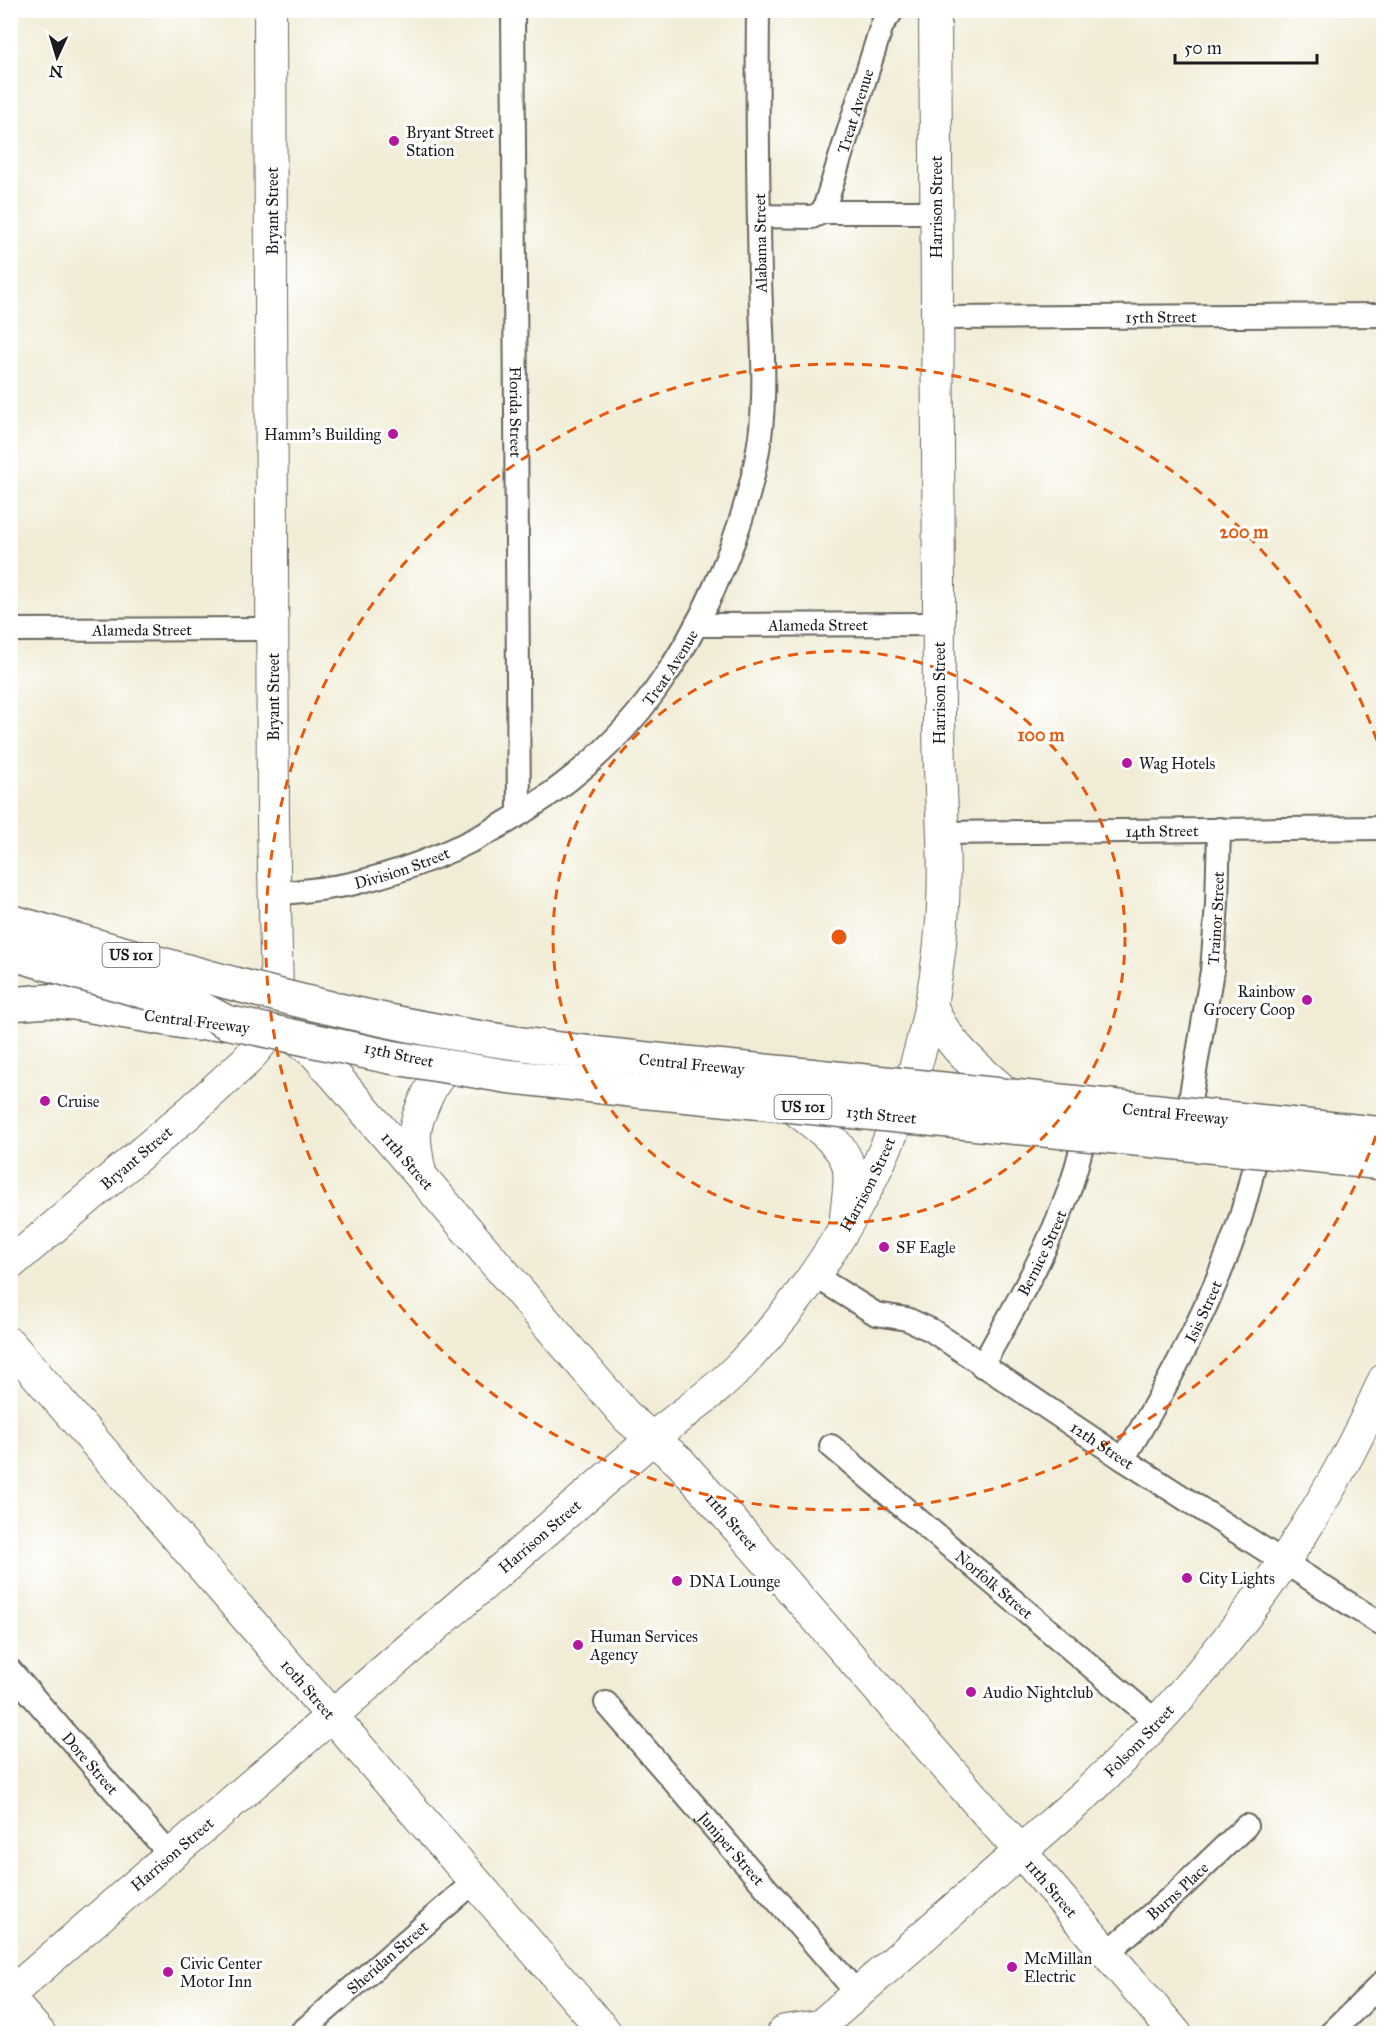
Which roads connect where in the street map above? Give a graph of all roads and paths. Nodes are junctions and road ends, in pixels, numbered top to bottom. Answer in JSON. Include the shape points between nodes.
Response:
{"nodes":[{"id":1,"x":270,"y":10,"type":"edge"},
{"id":2,"x":513,"y":10,"type":"edge"},
{"id":3,"x":758,"y":10,"type":"edge"},
{"id":4,"x":893,"y":10,"type":"edge"},
{"id":5,"x":935,"y":10,"type":"edge"},
{"id":6,"x":823,"y":212,"type":"junction"},
{"id":7,"x":936,"y":212,"type":"junction"},
{"id":8,"x":759,"y":216,"type":"junction"},
{"id":9,"x":1383,"y":315,"type":"edge"},
{"id":10,"x":937,"y":318,"type":"junction"},
{"id":11,"x":753,"y":474,"type":"joint"},
{"id":12,"x":939,"y":624,"type":"junction"},
{"id":13,"x":696,"y":625,"type":"junction"},
{"id":14,"x":272,"y":628,"type":"junction"},
{"id":15,"x":10,"y":630,"type":"edge"},
{"id":16,"x":519,"y":813,"type":"junction"},
{"id":17,"x":1383,"y":828,"type":"edge"},
{"id":18,"x":1219,"y":829,"type":"junction"},
{"id":19,"x":942,"y":833,"type":"junction"},
{"id":20,"x":275,"y":894,"type":"junction"},
{"id":21,"x":10,"y":922,"type":"edge"},
{"id":22,"x":10,"y":954,"type":"edge"},
{"id":23,"x":931,"y":1003,"type":"junction"},
{"id":24,"x":10,"y":1004,"type":"edge"},
{"id":25,"x":277,"y":1009,"type":"junction"},
{"id":26,"x":226,"y":1022,"type":"junction"},
{"id":27,"x":454,"y":1065,"type":"junction"},
{"id":28,"x":912,"y":1083,"type":"junction"},
{"id":29,"x":1008,"y":1094,"type":"junction"},
{"id":30,"x":787,"y":1103,"type":"junction"},
{"id":31,"x":1188,"y":1112,"type":"junction"},
{"id":32,"x":900,"y":1115,"type":"junction"},
{"id":33,"x":1383,"y":1133,"type":"edge"},
{"id":34,"x":1085,"y":1135,"type":"junction"},
{"id":35,"x":1257,"y":1152,"type":"junction"},
{"id":36,"x":1383,"y":1164,"type":"edge"},
{"id":37,"x":420,"y":1173,"type":"junction"},
{"id":38,"x":844,"y":1230,"type":"junction"},
{"id":39,"x":10,"y":1264,"type":"edge"},
{"id":40,"x":815,"y":1276,"type":"junction"},
{"id":41,"x":10,"y":1344,"type":"edge"},
{"id":42,"x":982,"y":1366,"type":"junction"},
{"id":43,"x":1383,"y":1380,"type":"edge"},
{"id":44,"x":653,"y":1438,"type":"junction"},
{"id":45,"x":831,"y":1446,"type":"dead end"},
{"id":46,"x":1123,"y":1459,"type":"junction"},
{"id":47,"x":1283,"y":1562,"type":"junction"},
{"id":48,"x":1383,"y":1626,"type":"edge"},
{"id":49,"x":10,"y":1670,"type":"edge"},
{"id":50,"x":606,"y":1703,"type":"dead end"},
{"id":51,"x":332,"y":1716,"type":"junction"},
{"id":52,"x":1158,"y":1722,"type":"junction"},
{"id":53,"x":1246,"y":1826,"type":"dead end"},
{"id":54,"x":1013,"y":1843,"type":"junction"},
{"id":55,"x":171,"y":1856,"type":"junction"},
{"id":56,"x":475,"y":1881,"type":"junction"},
{"id":57,"x":1107,"y":1953,"type":"junction"},
{"id":58,"x":1383,"y":1981,"type":"edge"},
{"id":59,"x":10,"y":1994,"type":"edge"},
{"id":60,"x":857,"y":1994,"type":"junction"},
{"id":61,"x":10,"y":2000,"type":"edge"},
{"id":62,"x":815,"y":2030,"type":"edge"},
{"id":63,"x":40,"y":2034,"type":"edge"},
{"id":64,"x":299,"y":2034,"type":"edge"},
{"id":65,"x":607,"y":2034,"type":"edge"},
{"id":66,"x":783,"y":2034,"type":"edge"},
{"id":67,"x":1176,"y":2034,"type":"edge"},
{"id":68,"x":1330,"y":2034,"type":"edge"}],
"edges":[{"from":1,"to":14,"type":"main road","name":"Bryant Street"},
{"from":2,"to":16,"type":"street","name":"Florida Street"},
{"from":3,"to":8,"type":"street","name":"Alabama Street"},
{"from":4,"to":6,"type":"street","name":"Treat Avenue","via":[[882,25]]},
{"from":5,"to":7,"type":"main road","name":"Harrison Street"},
{"from":6,"to":7,"type":"street"},
{"from":6,"to":8,"type":"street","via":[[812,217]]},
{"from":7,"to":10,"type":"main road","name":"Harrison Street"},
{"from":8,"to":11,"type":"street","name":"Alabama Street","via":[[763,413]]},
{"from":9,"to":10,"type":"street","name":"15th Street"},
{"from":10,"to":12,"type":"main road","name":"Harrison Street"},
{"from":11,"to":13,"type":"street","name":"Treat Avenue","via":[[725,566]]},
{"from":12,"to":13,"type":"street","name":"Alameda Street"},
{"from":12,"to":19,"type":"main road","name":"Harrison Street"},
{"from":13,"to":16,"type":"street","name":"Treat Avenue","via":[[654,693],[627,725],[561,786]]},
{"from":14,"to":15,"type":"street","name":"Alameda Street"},
{"from":14,"to":20,"type":"main road","name":"Bryant Street"},
{"from":16,"to":20,"type":"street","name":"Division Street","via":[[459,846],[397,871],[352,883]]},
{"from":17,"to":18,"type":"street","name":"14th Street"},
{"from":18,"to":19,"type":"street","name":"14th Street"},
{"from":18,"to":31,"type":"street","name":"Trainor Street","via":[[1212,971]]},
{"from":19,"to":23,"type":"main road","name":"Harrison Street","via":[[942,922]]},
{"from":20,"to":25,"type":"main road","name":"Bryant Street"},
{"from":21,"to":25,"type":"main road","via":[[84,940]]},
{"from":21,"to":33,"type":"highway","name":"Central Freeway","number":"US 101","bridge":true,"via":[[307,1003],[493,1039]]},
{"from":22,"to":25,"type":"main road"},
{"from":22,"to":26,"type":"highway","bridge":true,"via":[[200,1008]]},
{"from":23,"to":28,"type":"main road","name":"Harrison Street"},
{"from":23,"to":29,"type":"main road","via":[[950,1039]]},
{"from":24,"to":26,"type":"highway","name":"Central Freeway","number":"US 101","via":[[74,1003],[196,1024]]},
{"from":25,"to":27,"type":"main road","name":"13th Street","via":[[349,1044]]},
{"from":25,"to":28,"type":"main road","name":"13th Street","via":[[398,1020],[514,1039]]},
{"from":25,"to":37,"type":"main road","name":"11th Street"},
{"from":25,"to":39,"type":"main road","name":"Bryant Street","via":[[247,1060]]},
{"from":26,"to":36,"type":"highway","name":"Central Freeway","number":"US 101","bridge":true,"via":[[390,1057],[504,1076]]},
{"from":27,"to":30,"type":"main road","name":"13th Street","via":[[557,1080]]},
{"from":27,"to":37,"type":"main road","via":[[434,1082],[417,1117],[414,1140]]},
{"from":28,"to":29,"type":"main road","name":"13th Street"},
{"from":28,"to":32,"type":"main road","name":"Harrison Street"},
{"from":29,"to":31,"type":"main road","name":"13th Street"},
{"from":30,"to":32,"type":"main road","name":"13th Street"},
{"from":30,"to":38,"type":"main road","via":[[846,1157],[850,1178]]},
{"from":31,"to":33,"type":"main road","name":"13th Street"},
{"from":32,"to":34,"type":"main road","name":"13th Street"},
{"from":32,"to":38,"type":"main road","name":"Harrison Street"},
{"from":34,"to":35,"type":"main road","name":"13th Street"},
{"from":34,"to":42,"type":"street","name":"Bernice Street","via":[[1070,1188],[1052,1230]]},
{"from":35,"to":36,"type":"main road","name":"13th Street"},
{"from":35,"to":46,"type":"street","name":"Isis Street","via":[[1240,1219],[1200,1316]]},
{"from":37,"to":44,"type":"main road","name":"11th Street","via":[[583,1368],[628,1418]]},
{"from":38,"to":40,"type":"main road","name":"Harrison Street"},
{"from":40,"to":42,"type":"street","name":"12th Street","via":[[876,1314],[907,1319],[930,1330]]},
{"from":40,"to":44,"type":"main road","name":"Harrison Street","via":[[738,1368]]},
{"from":41,"to":51,"type":"main road","name":"10th Street"},
{"from":42,"to":46,"type":"street","name":"12th Street"},
{"from":43,"to":47,"type":"main road","name":"Folsom Street","via":[[1352,1447]]},
{"from":44,"to":51,"type":"main road","name":"Harrison Street"},
{"from":44,"to":54,"type":"main road","name":"11th Street","via":[[686,1468]]},
{"from":45,"to":52,"type":"street","name":"Norfolk Street"},
{"from":46,"to":47,"type":"street","name":"12th Street"},
{"from":47,"to":48,"type":"street","name":"12th Street"},
{"from":47,"to":52,"type":"main road","name":"Folsom Street","via":[[1226,1642]]},
{"from":49,"to":55,"type":"street","name":"Dore Street"},
{"from":50,"to":60,"type":"street","name":"Juniper Street"},
{"from":51,"to":55,"type":"main road","name":"Harrison Street"},
{"from":51,"to":56,"type":"main road","name":"10th Street"},
{"from":52,"to":54,"type":"main road","name":"Folsom Street","via":[[1112,1769]]},
{"from":53,"to":57,"type":"street","name":"Burns Place"},
{"from":54,"to":57,"type":"main road","name":"11th Street"},
{"from":54,"to":60,"type":"main road","name":"Folsom Street"},
{"from":55,"to":59,"type":"main road","name":"Harrison Street"},
{"from":56,"to":64,"type":"street","name":"Sheridan Street"},
{"from":56,"to":65,"type":"main road","name":"10th Street"},
{"from":57,"to":67,"type":"main road","name":"11th Street"},
{"from":58,"to":68,"type":"street"},
{"from":60,"to":62,"type":"main road","name":"Folsom Street"},
{"from":61,"to":63,"type":"main road"},
{"from":62,"to":66,"type":"main road"}]}
